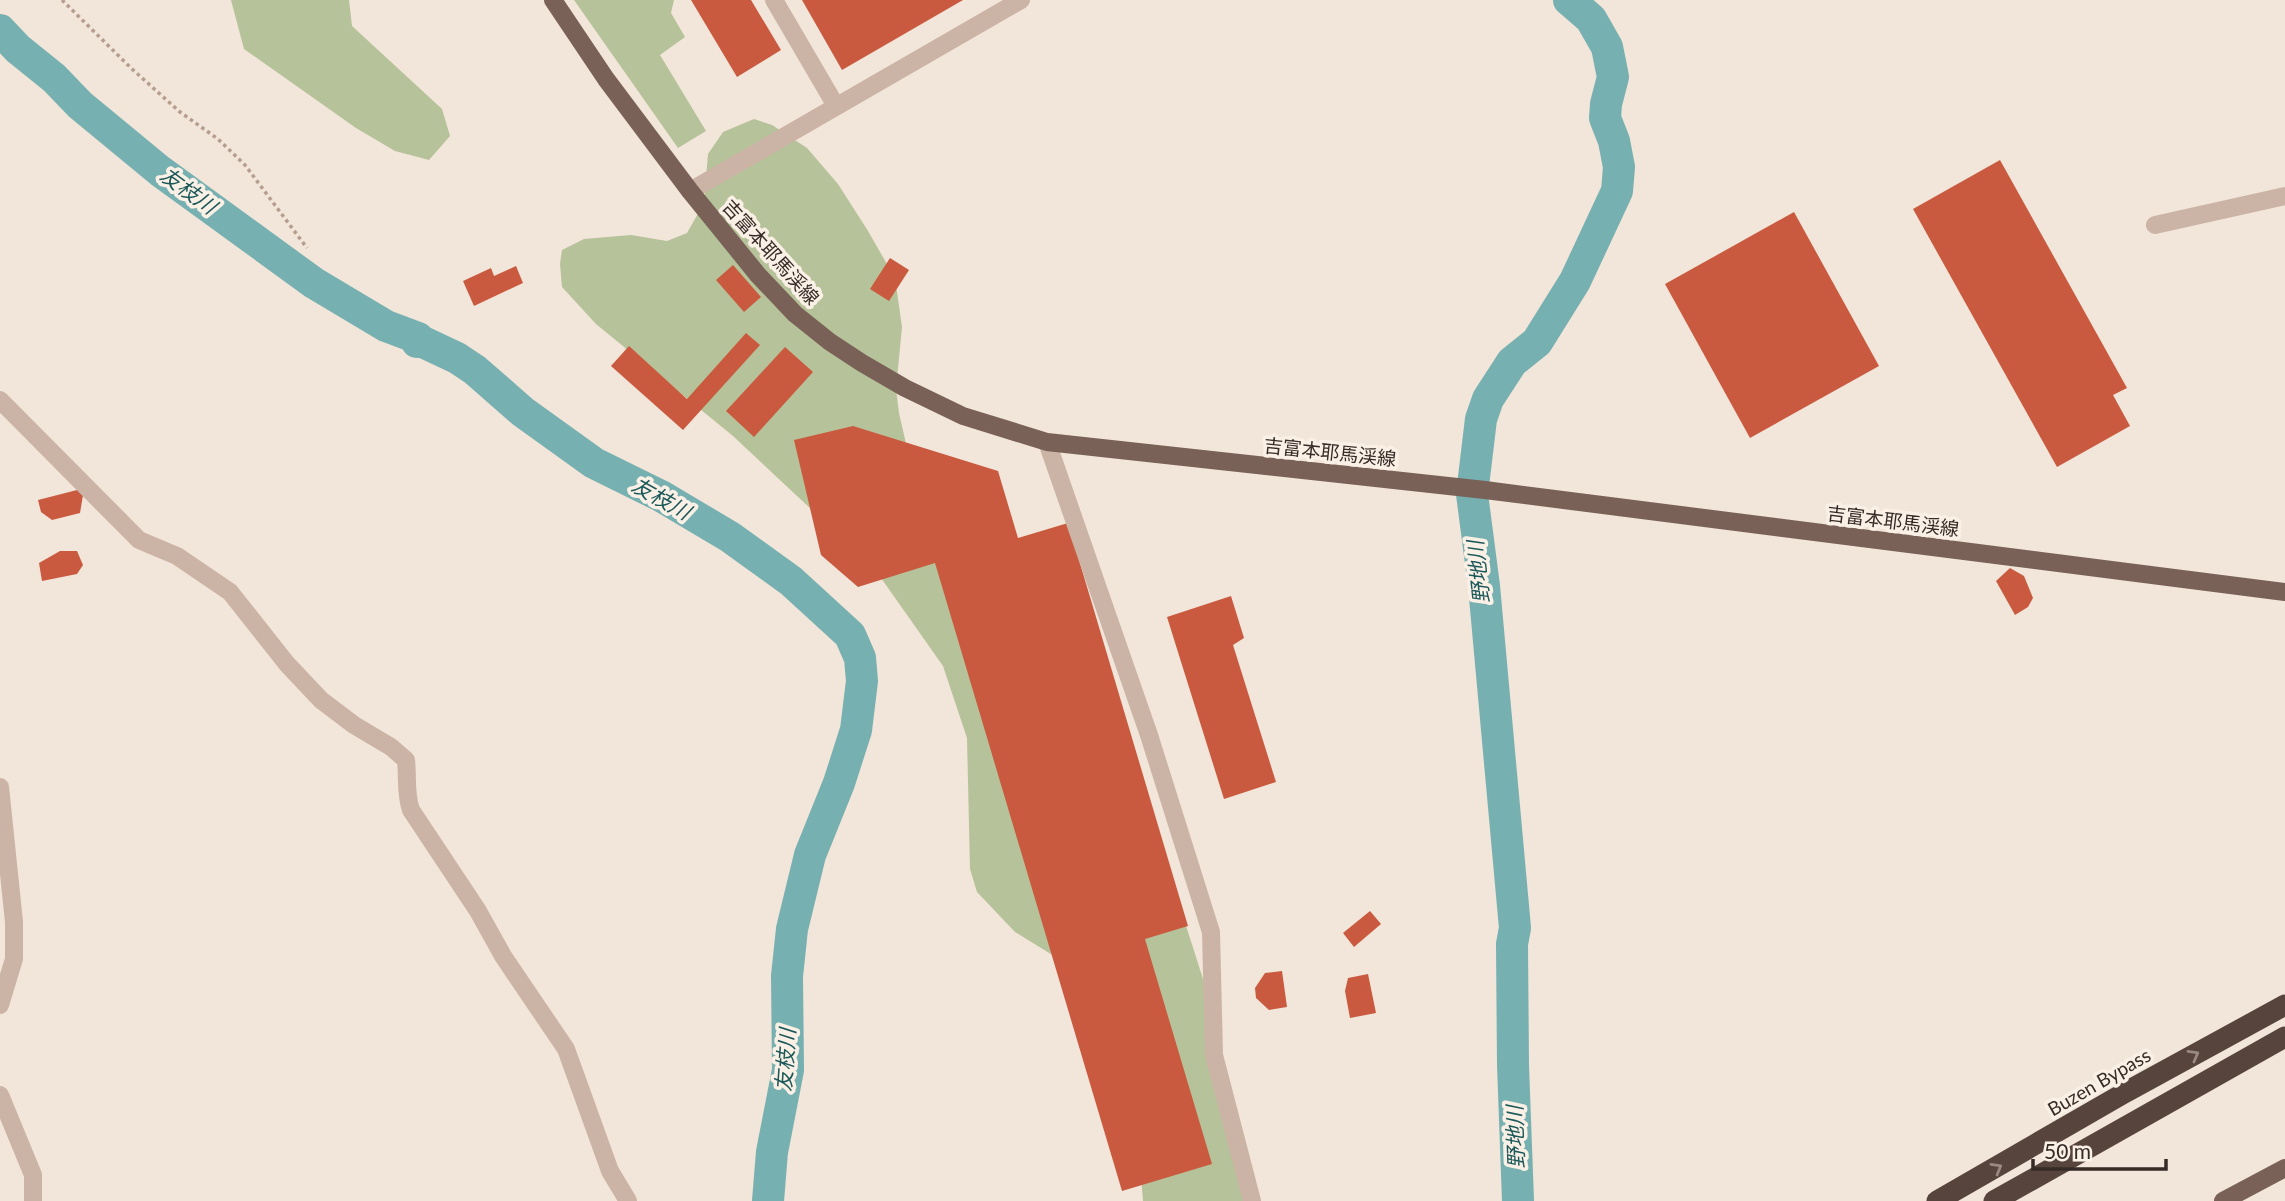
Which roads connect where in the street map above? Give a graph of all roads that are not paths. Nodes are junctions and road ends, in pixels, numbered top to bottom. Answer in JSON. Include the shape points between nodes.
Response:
{"nodes":[{"id":1,"x":553,"y":0,"type":"edge"},
{"id":2,"x":774,"y":0,"type":"edge"},
{"id":3,"x":1021,"y":0,"type":"edge"},
{"id":4,"x":1000,"y":5,"type":"edge"},
{"id":5,"x":836,"y":106,"type":"junction"},
{"id":6,"x":690,"y":191,"type":"junction"},
{"id":7,"x":2285,"y":196,"type":"edge"},
{"id":8,"x":2155,"y":225,"type":"dead end"},
{"id":9,"x":0,"y":400,"type":"edge"},
{"id":10,"x":1047,"y":442,"type":"junction"},
{"id":11,"x":2285,"y":592,"type":"edge"},
{"id":12,"x":0,"y":787,"type":"edge"},
{"id":13,"x":5,"y":880,"type":"edge"},
{"id":14,"x":0,"y":1005,"type":"edge"},
{"id":15,"x":2285,"y":1005,"type":"edge"},
{"id":16,"x":2285,"y":1037,"type":"edge"},
{"id":17,"x":0,"y":1095,"type":"edge"},
{"id":18,"x":2285,"y":1168,"type":"edge"},
{"id":19,"x":33,"y":1201,"type":"edge"},
{"id":20,"x":628,"y":1201,"type":"edge"},
{"id":21,"x":1252,"y":1201,"type":"edge"},
{"id":22,"x":1937,"y":1201,"type":"edge"},
{"id":23,"x":1994,"y":1201,"type":"edge"},
{"id":24,"x":2223,"y":1201,"type":"edge"}],
"edges":[{"from":1,"to":6,"type":"main road","name":"吉富本耶馬渓線"},
{"from":2,"to":5,"type":"street"},
{"from":3,"to":4,"type":"street"},
{"from":4,"to":5,"type":"street"},
{"from":5,"to":6,"type":"street"},
{"from":6,"to":10,"type":"main road","name":"吉富本耶馬渓線","via":[[758,275],[830,342],[905,388],[963,415]]},
{"from":7,"to":8,"type":"street"},
{"from":9,"to":20,"type":"street","via":[[139,540],[177,556],[230,592],[321,700],[407,760],[405,795],[411,810],[566,1049],[610,1171]]},
{"from":10,"to":11,"type":"main road","name":"吉富本耶馬渓線","via":[[1486,490]]},
{"from":10,"to":21,"type":"street","via":[[1149,735],[1211,932],[1214,1055]]},
{"from":12,"to":13,"type":"street"},
{"from":13,"to":14,"type":"street","via":[[14,922],[13,959]]},
{"from":22,"to":15,"type":"highway","name":"Buzen Bypass","one_way":true},
{"from":16,"to":23,"type":"highway"},
{"from":17,"to":19,"type":"street","via":[[33,1175]]},
{"from":18,"to":24,"type":"main road"}]}
